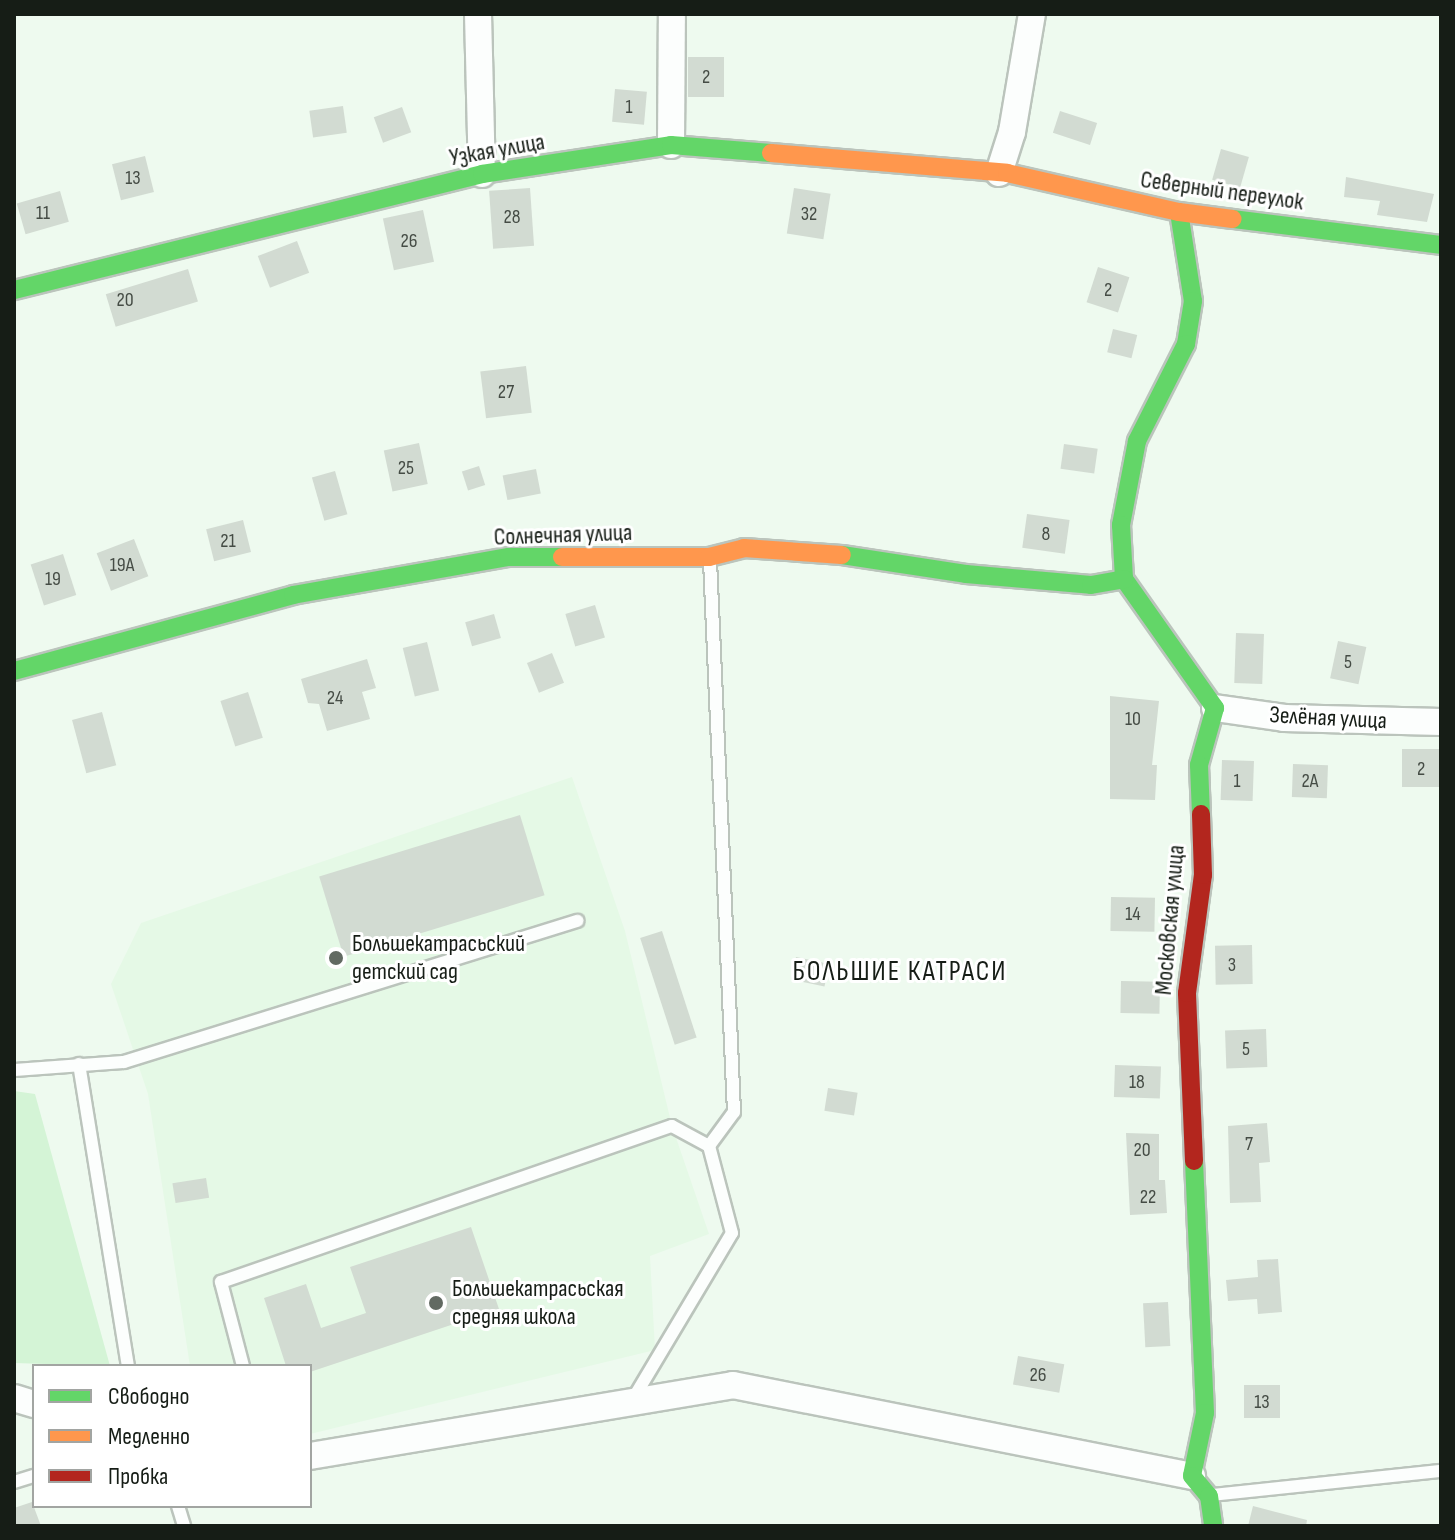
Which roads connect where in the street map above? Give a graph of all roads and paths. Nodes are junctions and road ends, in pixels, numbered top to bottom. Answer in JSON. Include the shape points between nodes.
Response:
{"nodes":[{"id":1,"x":478,"y":14,"type":"edge"},
{"id":2,"x":672,"y":14,"type":"edge"},
{"id":3,"x":1032,"y":14,"type":"edge"},
{"id":4,"x":1012,"y":132,"type":"junction"},
{"id":5,"x":671,"y":145,"type":"junction"},
{"id":6,"x":999,"y":173,"type":"junction"},
{"id":7,"x":482,"y":174,"type":"junction"},
{"id":8,"x":1049,"y":186,"type":"junction"},
{"id":9,"x":1179,"y":212,"type":"junction"},
{"id":10,"x":1441,"y":245,"type":"edge"},
{"id":11,"x":14,"y":290,"type":"edge"},
{"id":12,"x":709,"y":557,"type":"junction"},
{"id":13,"x":1124,"y":579,"type":"junction"},
{"id":14,"x":14,"y":671,"type":"edge"},
{"id":15,"x":1215,"y":708,"type":"junction"},
{"id":16,"x":1441,"y":722,"type":"edge"},
{"id":17,"x":578,"y":921,"type":"dead end"},
{"id":18,"x":79,"y":1064,"type":"junction"},
{"id":19,"x":14,"y":1070,"type":"edge"},
{"id":20,"x":709,"y":1146,"type":"junction"},
{"id":21,"x":128,"y":1364,"type":"edge"},
{"id":22,"x":242,"y":1364,"type":"edge"},
{"id":23,"x":632,"y":1401,"type":"junction"},
{"id":24,"x":312,"y":1456,"type":"edge"},
{"id":25,"x":1441,"y":1471,"type":"edge"},
{"id":26,"x":1200,"y":1486,"type":"junction"},
{"id":27,"x":1213,"y":1526,"type":"edge"}],
"edges":[{"from":1,"to":7,"type":"street"},
{"from":2,"to":5,"type":"street"},
{"from":3,"to":4,"type":"street"},
{"from":4,"to":6,"type":"street"},
{"from":4,"to":8,"type":"lane","via":[[1015,151]]},
{"from":5,"to":6,"type":"street","name":"Узкая улица"},
{"from":5,"to":7,"type":"street","name":"Узкая улица"},
{"from":6,"to":8,"type":"street","name":"Северный переулок"},
{"from":7,"to":11,"type":"street","name":"Узкая улица"},
{"from":8,"to":9,"type":"street","name":"Северный переулок"},
{"from":9,"to":10,"type":"street","name":"Северный переулок"},
{"from":9,"to":13,"type":"street","via":[[1193,301],[1186,344],[1137,441],[1121,525]]},
{"from":12,"to":13,"type":"street","name":"Солнечная улица","via":[[744,548],[862,556],[966,574],[1091,585]]},
{"from":12,"to":14,"type":"street","name":"Солнечная улица","via":[[509,557],[293,595]]},
{"from":12,"to":20,"type":"lane","via":[[734,1112]]},
{"from":13,"to":15,"type":"street"},
{"from":15,"to":16,"type":"street","name":"Зелёная улица","via":[[1284,718]]},
{"from":15,"to":26,"type":"street","name":"Московская улица","via":[[1199,765],[1203,875],[1187,993],[1205,1413]]},
{"from":17,"to":18,"type":"lane","via":[[189,1044],[124,1062]]},
{"from":18,"to":19,"type":"lane"},
{"from":18,"to":21,"type":"lane"},
{"from":20,"to":22,"type":"lane","via":[[672,1126],[221,1282]]},
{"from":20,"to":23,"type":"lane","via":[[732,1233]]},
{"from":23,"to":24,"type":"street"},
{"from":23,"to":26,"type":"street","via":[[733,1385]]},
{"from":25,"to":26,"type":"lane","via":[[1420,1470],[1383,1481]]},
{"from":26,"to":27,"type":"street","name":"Московская улица"}]}
